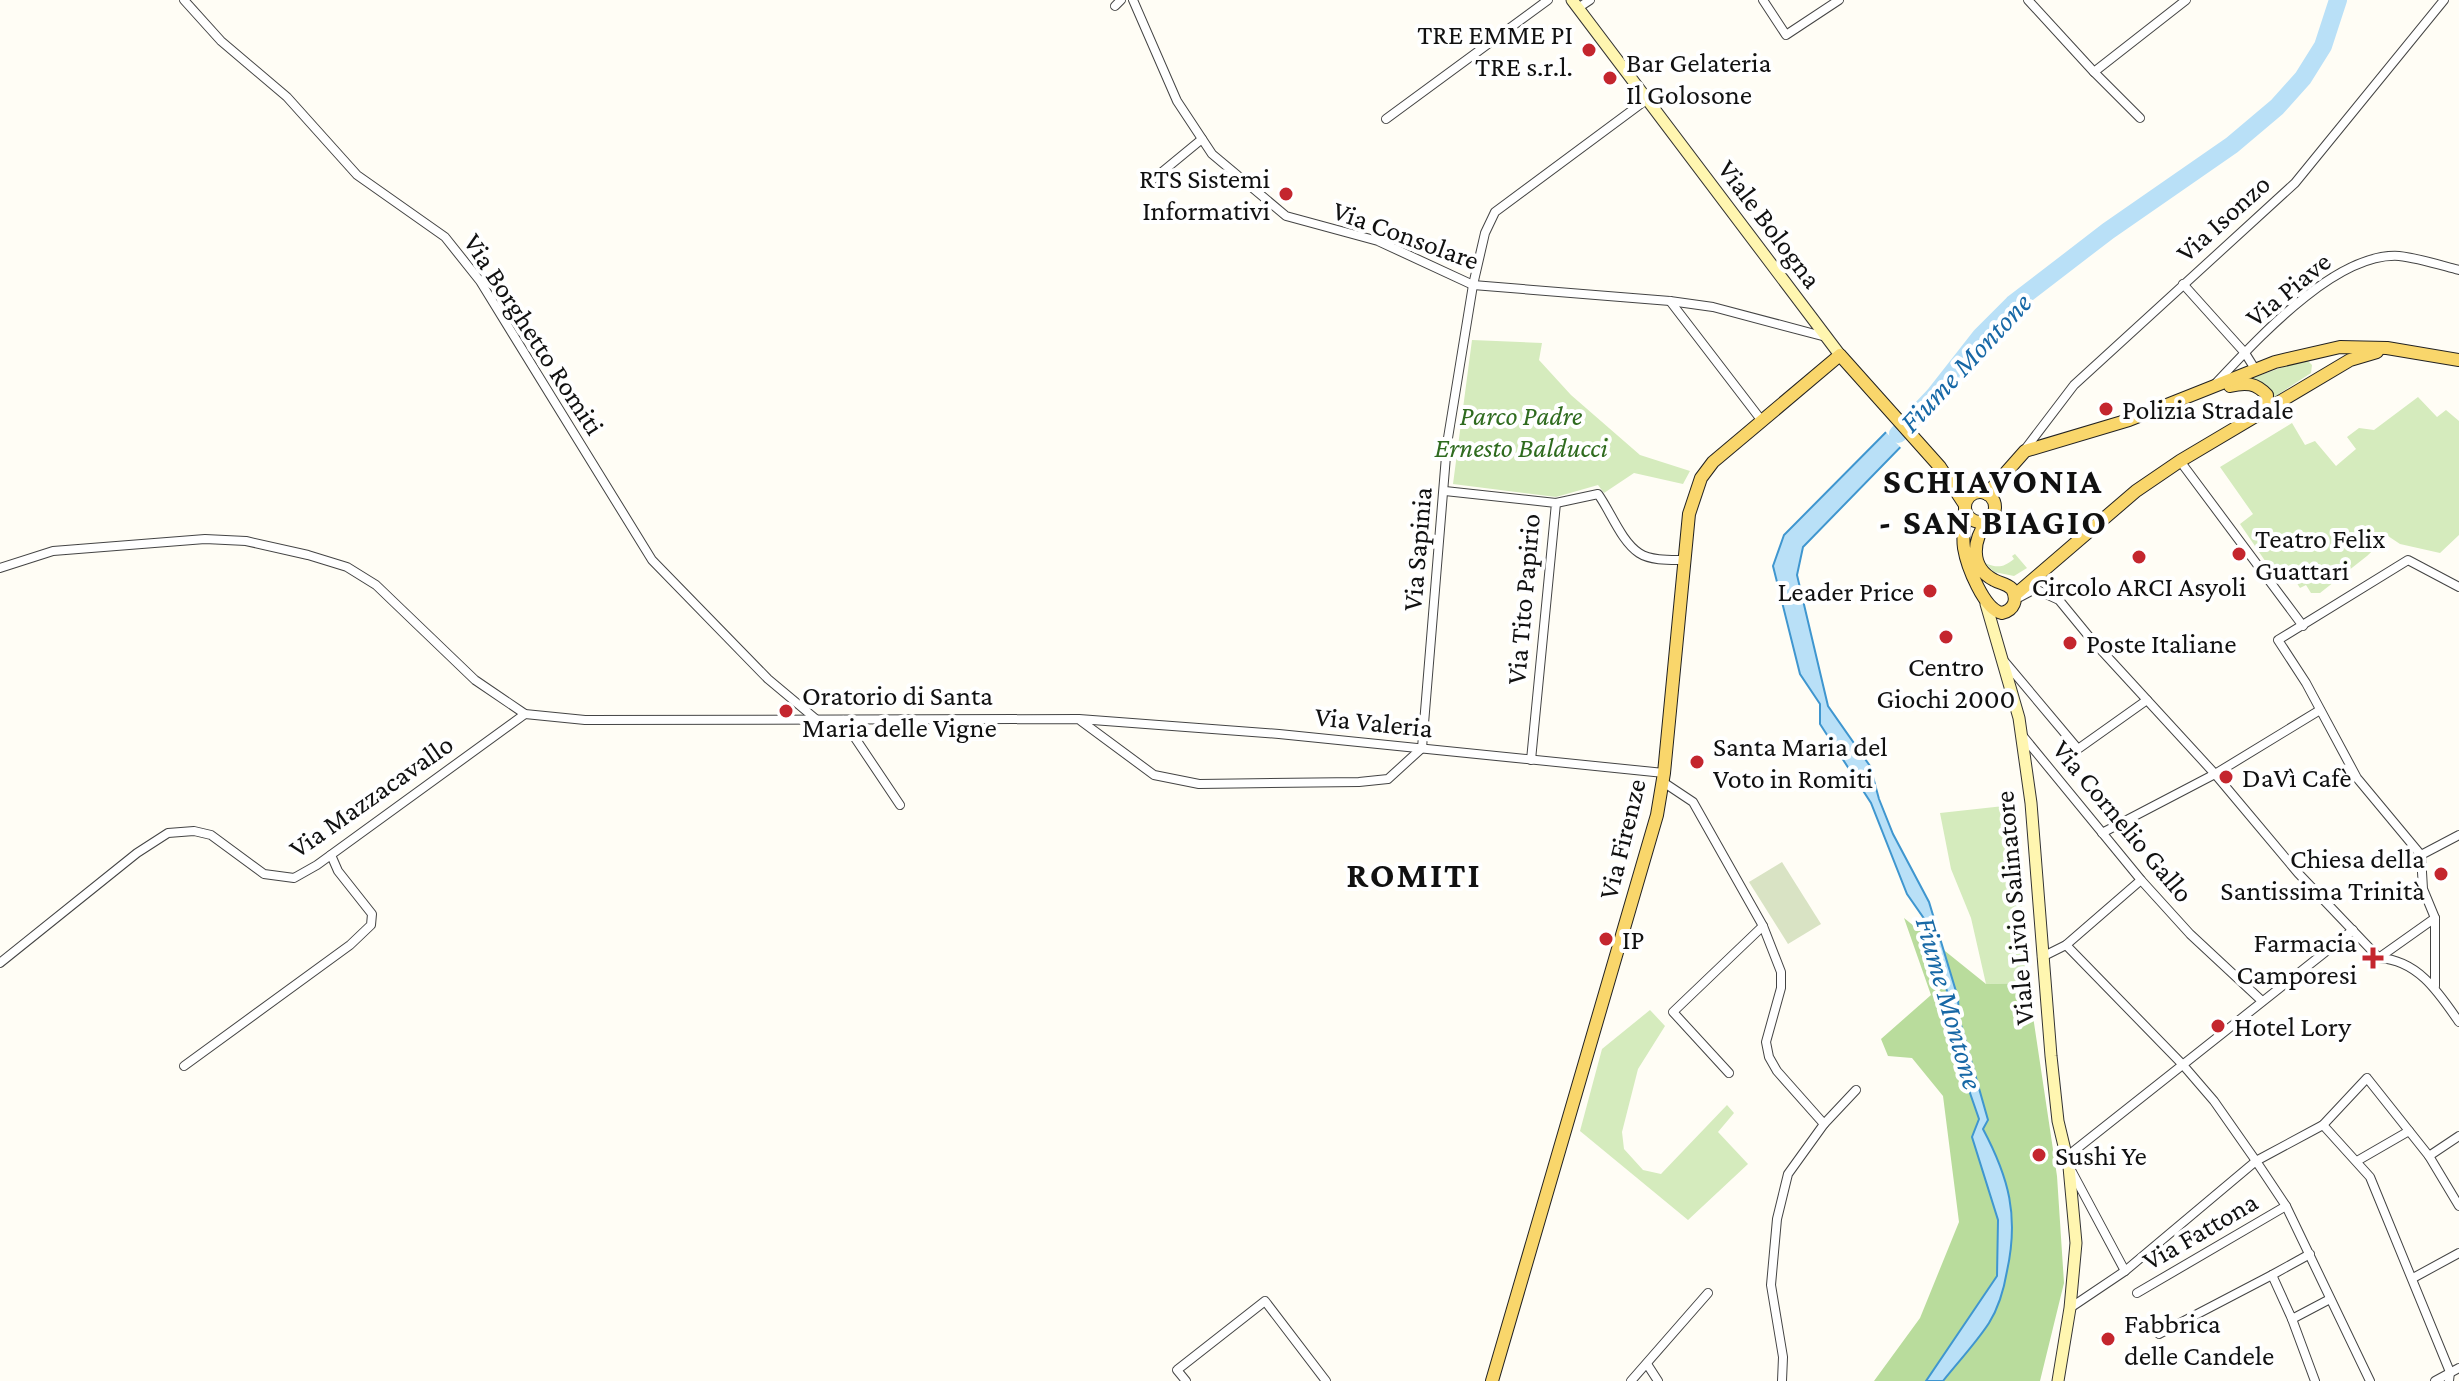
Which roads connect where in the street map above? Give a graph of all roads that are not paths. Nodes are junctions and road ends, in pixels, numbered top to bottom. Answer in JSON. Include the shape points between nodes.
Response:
{"nodes":[{"id":1,"x":184,"y":0,"type":"edge"},
{"id":2,"x":1133,"y":0,"type":"edge"},
{"id":3,"x":1548,"y":0,"type":"edge"},
{"id":4,"x":1590,"y":0,"type":"edge"},
{"id":5,"x":1763,"y":0,"type":"edge"},
{"id":6,"x":1839,"y":0,"type":"edge"},
{"id":7,"x":2028,"y":0,"type":"edge"},
{"id":8,"x":2187,"y":0,"type":"edge"},
{"id":9,"x":2444,"y":0,"type":"edge"},
{"id":10,"x":1575,"y":4,"type":"edge"},
{"id":11,"x":2094,"y":72,"type":"junction"},
{"id":12,"x":1646,"y":100,"type":"junction"},
{"id":13,"x":2140,"y":118,"type":"dead end"},
{"id":14,"x":1386,"y":119,"type":"dead end"},
{"id":15,"x":1202,"y":139,"type":"junction"},
{"id":16,"x":1151,"y":181,"type":"dead end"},
{"id":17,"x":2459,"y":270,"type":"edge"},
{"id":18,"x":2183,"y":284,"type":"junction"},
{"id":19,"x":1473,"y":285,"type":"junction"},
{"id":20,"x":1670,"y":301,"type":"junction"},
{"id":21,"x":1826,"y":337,"type":"junction"},
{"id":22,"x":2387,"y":348,"type":"junction"},
{"id":23,"x":2245,"y":353,"type":"junction"},
{"id":24,"x":2309,"y":354,"type":"junction"},
{"id":25,"x":1840,"y":355,"type":"junction"},
{"id":26,"x":2459,"y":360,"type":"edge"},
{"id":27,"x":2255,"y":369,"type":"junction"},
{"id":28,"x":2317,"y":380,"type":"junction"},
{"id":29,"x":2209,"y":390,"type":"junction"},
{"id":30,"x":2266,"y":411,"type":"junction"},
{"id":31,"x":1762,"y":421,"type":"junction"},
{"id":32,"x":2019,"y":457,"type":"junction"},
{"id":33,"x":2180,"y":461,"type":"junction"},
{"id":34,"x":1937,"y":464,"type":"junction"},
{"id":35,"x":1445,"y":491,"type":"junction"},
{"id":36,"x":1987,"y":491,"type":"junction"},
{"id":37,"x":1556,"y":503,"type":"junction"},
{"id":38,"x":1965,"y":507,"type":"junction"},
{"id":39,"x":1987,"y":521,"type":"junction"},
{"id":40,"x":1684,"y":560,"type":"junction"},
{"id":41,"x":0,"y":568,"type":"edge"},
{"id":42,"x":2459,"y":587,"type":"edge"},
{"id":43,"x":2015,"y":598,"type":"junction"},
{"id":44,"x":1986,"y":604,"type":"junction"},
{"id":45,"x":2004,"y":612,"type":"junction"},
{"id":46,"x":2303,"y":626,"type":"junction"},
{"id":47,"x":1999,"y":646,"type":"junction"},
{"id":48,"x":2005,"y":662,"type":"junction"},
{"id":49,"x":2147,"y":700,"type":"junction"},
{"id":50,"x":2320,"y":710,"type":"junction"},
{"id":51,"x":525,"y":714,"type":"junction"},
{"id":52,"x":1079,"y":719,"type":"junction"},
{"id":53,"x":843,"y":720,"type":"junction"},
{"id":54,"x":817,"y":721,"type":"junction"},
{"id":55,"x":2021,"y":735,"type":"junction"},
{"id":56,"x":1422,"y":748,"type":"junction"},
{"id":57,"x":1531,"y":760,"type":"junction"},
{"id":58,"x":2215,"y":774,"type":"junction"},
{"id":59,"x":1663,"y":778,"type":"junction"},
{"id":60,"x":900,"y":805,"type":"dead end"},
{"id":61,"x":2102,"y":833,"type":"junction"},
{"id":62,"x":2459,"y":835,"type":"edge"},
{"id":63,"x":331,"y":855,"type":"junction"},
{"id":64,"x":2421,"y":855,"type":"junction"},
{"id":65,"x":2141,"y":880,"type":"junction"},
{"id":66,"x":2435,"y":918,"type":"junction"},
{"id":67,"x":1763,"y":926,"type":"junction"},
{"id":68,"x":2353,"y":930,"type":"junction"},
{"id":69,"x":2066,"y":945,"type":"junction"},
{"id":70,"x":2042,"y":957,"type":"junction"},
{"id":71,"x":2379,"y":958,"type":"junction"},
{"id":72,"x":0,"y":963,"type":"edge"},
{"id":73,"x":2435,"y":986,"type":"junction"},
{"id":74,"x":2262,"y":1001,"type":"junction"},
{"id":75,"x":2459,"y":1022,"type":"edge"},
{"id":76,"x":2183,"y":1065,"type":"junction"},
{"id":77,"x":184,"y":1066,"type":"dead end"},
{"id":78,"x":1729,"y":1073,"type":"dead end"},
{"id":79,"x":1856,"y":1090,"type":"dead end"},
{"id":80,"x":1824,"y":1124,"type":"junction"},
{"id":81,"x":2323,"y":1125,"type":"junction"},
{"id":82,"x":2409,"y":1131,"type":"junction"},
{"id":83,"x":2459,"y":1136,"type":"edge"},
{"id":84,"x":2429,"y":1156,"type":"junction"},
{"id":85,"x":2256,"y":1161,"type":"junction"},
{"id":86,"x":2357,"y":1161,"type":"junction"},
{"id":87,"x":2067,"y":1162,"type":"junction"},
{"id":88,"x":2286,"y":1206,"type":"junction"},
{"id":89,"x":2459,"y":1206,"type":"edge"},
{"id":90,"x":2459,"y":1253,"type":"edge"},
{"id":91,"x":2310,"y":1254,"type":"junction"},
{"id":92,"x":2125,"y":1271,"type":"junction"},
{"id":93,"x":2272,"y":1275,"type":"junction"},
{"id":94,"x":2413,"y":1278,"type":"junction"},
{"id":95,"x":1708,"y":1293,"type":"dead end"},
{"id":96,"x":2137,"y":1293,"type":"dead end"},
{"id":97,"x":2330,"y":1299,"type":"junction"},
{"id":98,"x":2070,"y":1308,"type":"junction"},
{"id":99,"x":2292,"y":1319,"type":"junction"},
{"id":100,"x":2159,"y":1334,"type":"dead end"},
{"id":101,"x":1647,"y":1364,"type":"junction"},
{"id":102,"x":2453,"y":1374,"type":"edge"},
{"id":103,"x":1186,"y":1381,"type":"edge"},
{"id":104,"x":1326,"y":1381,"type":"edge"},
{"id":105,"x":1492,"y":1381,"type":"edge"},
{"id":106,"x":1631,"y":1381,"type":"edge"},
{"id":107,"x":1658,"y":1381,"type":"edge"},
{"id":108,"x":1782,"y":1381,"type":"edge"},
{"id":109,"x":2058,"y":1381,"type":"edge"},
{"id":110,"x":2315,"y":1381,"type":"edge"},
{"id":111,"x":2370,"y":1381,"type":"edge"},
{"id":112,"x":2435,"y":1381,"type":"edge"}],
"edges":[{"from":1,"to":54,"type":"street","name":"Via Borghetto Romiti","via":[[221,41],[287,97],[357,175],[445,237],[480,281],[652,560],[768,679]]},
{"from":2,"to":15,"type":"street","name":"Via Consolare","via":[[1177,101]]},
{"from":3,"to":14,"type":"street"},
{"from":4,"to":10,"type":"street"},
{"from":5,"to":6,"type":"street","via":[[1786,35]]},
{"from":7,"to":11,"type":"street"},
{"from":8,"to":11,"type":"street"},
{"from":9,"to":18,"type":"street","name":"Via Isonzo","via":[[2295,183]]},
{"from":10,"to":12,"type":"main road","name":"Viale Bologna"},
{"from":11,"to":13,"type":"street"},
{"from":12,"to":19,"type":"street","name":"Via Sapinia","via":[[1495,212]]},
{"from":12,"to":21,"type":"main road","name":"Viale Bologna"},
{"from":15,"to":16,"type":"street"},
{"from":15,"to":19,"type":"street","name":"Via Consolare","via":[[1212,154],[1286,216],[1378,241]]},
{"from":17,"to":23,"type":"street","name":"Via Piave","via":[[2397,256],[2353,265],[2316,288]]},
{"from":18,"to":23,"type":"street"},
{"from":18,"to":32,"type":"street","name":"Via Isonzo","via":[[2074,385]]},
{"from":19,"to":20,"type":"street","name":"Via Consolare"},
{"from":19,"to":35,"type":"street","name":"Via Sapinia","via":[[1447,444]]},
{"from":20,"to":21,"type":"street","name":"Via Consolare"},
{"from":20,"to":31,"type":"street"},
{"from":21,"to":25,"type":"main road","name":"Viale Bologna"},
{"from":22,"to":24,"type":"main road","via":[[2340,347]]},
{"from":22,"to":26,"type":"main road"},
{"from":22,"to":28,"type":"main road","via":[[2350,360]]},
{"from":23,"to":27,"type":"street"},
{"from":23,"to":29,"type":"street","name":"Via Piave"},
{"from":24,"to":27,"type":"main road"},
{"from":24,"to":28,"type":"main road","via":[[2320,361]]},
{"from":25,"to":31,"type":"main road","name":"Via Firenze"},
{"from":25,"to":34,"type":"main road","name":"Viale Bologna"},
{"from":27,"to":29,"type":"main road"},
{"from":28,"to":30,"type":"main road"},
{"from":29,"to":30,"type":"main road","via":[[2245,382],[2267,395]]},
{"from":29,"to":32,"type":"main road"},
{"from":30,"to":33,"type":"main road"},
{"from":31,"to":40,"type":"main road","name":"Via Firenze","via":[[1701,478],[1689,514]]},
{"from":32,"to":36,"type":"main road"},
{"from":33,"to":43,"type":"main road","via":[[2136,491]]},
{"from":33,"to":46,"type":"street"},
{"from":34,"to":36,"type":"main road","name":"Viale Bologna","via":[[1959,482]]},
{"from":34,"to":38,"type":"main road","name":"Viale Bologna"},
{"from":35,"to":37,"type":"street","name":"Via Tito Papirio"},
{"from":35,"to":56,"type":"street","name":"Via Sapinia"},
{"from":36,"to":38,"type":"main road","via":[[1971,495]]},
{"from":36,"to":39,"type":"main road","via":[[1995,509]]},
{"from":37,"to":40,"type":"street","via":[[1598,494],[1640,554]]},
{"from":37,"to":57,"type":"street","name":"Via Tito Papirio"},
{"from":38,"to":39,"type":"main road","via":[[1973,520]]},
{"from":38,"to":44,"type":"main road","via":[[1964,548]]},
{"from":39,"to":43,"type":"main road","via":[[1976,558],[1987,576],[2007,584]]},
{"from":40,"to":59,"type":"main road","name":"Via Firenze"},
{"from":41,"to":51,"type":"street","via":[[53,551],[205,539],[246,541],[308,555],[347,567],[376,585],[475,680]]},
{"from":42,"to":46,"type":"street","via":[[2408,560]]},
{"from":43,"to":45,"type":"main road"},
{"from":43,"to":49,"type":"street","via":[[2035,589],[2059,600]]},
{"from":44,"to":45,"type":"main road"},
{"from":44,"to":47,"type":"main road","name":"Viale Livio Salinatore"},
{"from":45,"to":47,"type":"main road"},
{"from":46,"to":50,"type":"street","via":[[2278,640]]},
{"from":47,"to":48,"type":"main road","name":"Viale Livio Salinatore"},
{"from":48,"to":49,"type":"street","via":[[2078,749]]},
{"from":48,"to":55,"type":"main road","name":"Viale Livio Salinatore"},
{"from":49,"to":58,"type":"street"},
{"from":50,"to":58,"type":"street"},
{"from":50,"to":64,"type":"street","via":[[2357,778]]},
{"from":51,"to":54,"type":"street","name":"Via Valeria","via":[[585,720]]},
{"from":51,"to":63,"type":"street","name":"Via Mazzacavallo"},
{"from":52,"to":53,"type":"street","name":"Via Valeria"},
{"from":52,"to":56,"type":"street","name":"Via Valeria"},
{"from":52,"to":56,"type":"street","via":[[1154,775],[1199,784],[1388,779]]},
{"from":53,"to":54,"type":"street","name":"Via Valeria"},
{"from":53,"to":60,"type":"street"},
{"from":55,"to":61,"type":"street","name":"Via Cornelio Gallo"},
{"from":55,"to":70,"type":"main road","name":"Viale Livio Salinatore"},
{"from":56,"to":57,"type":"street","name":"Via Valeria"},
{"from":57,"to":59,"type":"street","name":"Via Valeria"},
{"from":58,"to":61,"type":"street"},
{"from":58,"to":68,"type":"street"},
{"from":59,"to":67,"type":"street","via":[[1693,802]]},
{"from":59,"to":105,"type":"main road","name":"Via Firenze","via":[[1649,845]]},
{"from":61,"to":65,"type":"street","name":"Via Cornelio Gallo"},
{"from":62,"to":64,"type":"street"},
{"from":63,"to":72,"type":"street","name":"Via Mazzacavallo","via":[[294,878],[264,874],[211,835],[168,833]]},
{"from":63,"to":77,"type":"street","via":[[372,914],[371,925]]},
{"from":64,"to":66,"type":"street","via":[[2423,889]]},
{"from":65,"to":69,"type":"street"},
{"from":65,"to":74,"type":"street","name":"Via Cornelio Gallo"},
{"from":66,"to":71,"type":"street"},
{"from":66,"to":73,"type":"street"},
{"from":67,"to":78,"type":"street","via":[[1673,1012]]},
{"from":67,"to":80,"type":"street","via":[[1781,972],[1766,1042],[1769,1057]]},
{"from":68,"to":71,"type":"street"},
{"from":68,"to":74,"type":"street"},
{"from":69,"to":70,"type":"street"},
{"from":69,"to":76,"type":"street"},
{"from":70,"to":87,"type":"main road","name":"Viale Livio Salinatore"},
{"from":71,"to":73,"type":"street","via":[[2410,967]]},
{"from":73,"to":75,"type":"street"},
{"from":74,"to":76,"type":"street"},
{"from":76,"to":85,"type":"street"},
{"from":76,"to":87,"type":"street"},
{"from":79,"to":80,"type":"street"},
{"from":80,"to":108,"type":"street","via":[[1788,1174],[1777,1219],[1771,1285]]},
{"from":81,"to":82,"type":"street","via":[[2367,1078]]},
{"from":81,"to":85,"type":"street"},
{"from":81,"to":86,"type":"street"},
{"from":82,"to":84,"type":"street"},
{"from":82,"to":86,"type":"street"},
{"from":83,"to":84,"type":"street"},
{"from":84,"to":89,"type":"street"},
{"from":85,"to":88,"type":"street"},
{"from":85,"to":92,"type":"street"},
{"from":86,"to":94,"type":"street","via":[[2370,1177]]},
{"from":87,"to":92,"type":"street","name":"Viale Livio Salinatore"},
{"from":87,"to":98,"type":"main road","name":"Viale Livio Salinatore","via":[[2076,1243]]},
{"from":88,"to":91,"type":"street"},
{"from":88,"to":96,"type":"street","name":"Via Fattona"},
{"from":90,"to":94,"type":"street"},
{"from":91,"to":93,"type":"street"},
{"from":91,"to":97,"type":"street"},
{"from":92,"to":98,"type":"street"},
{"from":93,"to":99,"type":"street"},
{"from":93,"to":100,"type":"street"},
{"from":94,"to":102,"type":"street"},
{"from":95,"to":101,"type":"street"},
{"from":97,"to":99,"type":"street"},
{"from":97,"to":111,"type":"street"},
{"from":98,"to":109,"type":"main road","name":"Viale Livio Salinatore"},
{"from":99,"to":110,"type":"street"},
{"from":101,"to":106,"type":"street"},
{"from":101,"to":107,"type":"street"},
{"from":102,"to":112,"type":"street"},
{"from":103,"to":104,"type":"street","via":[[1177,1370],[1265,1301]]}]}
